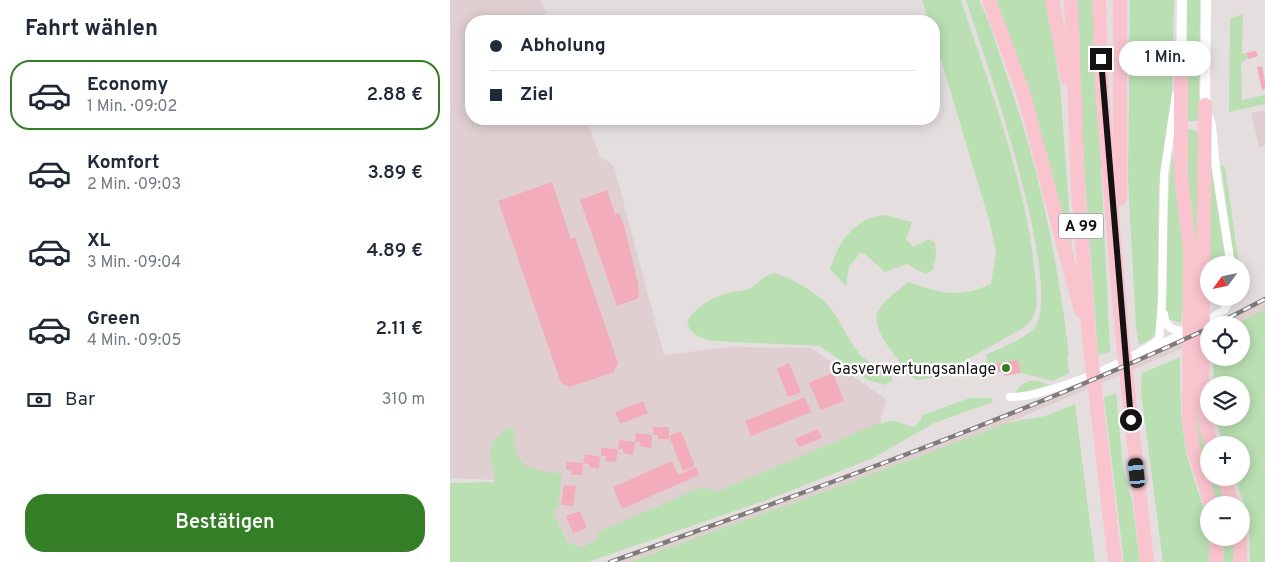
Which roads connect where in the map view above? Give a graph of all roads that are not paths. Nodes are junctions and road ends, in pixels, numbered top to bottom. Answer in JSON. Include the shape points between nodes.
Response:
{"nodes":[{"id":1,"x":989,"y":0,"type":"edge"},
{"id":2,"x":1052,"y":0,"type":"edge"},
{"id":3,"x":1071,"y":0,"type":"edge"},
{"id":4,"x":1099,"y":0,"type":"edge"},
{"id":5,"x":1182,"y":0,"type":"edge"},
{"id":6,"x":1206,"y":0,"type":"edge"},
{"id":7,"x":1119,"y":2,"type":"edge"},
{"id":8,"x":1180,"y":80,"type":"junction"},
{"id":9,"x":1205,"y":105,"type":"junction"},
{"id":10,"x":1075,"y":114,"type":"junction"},
{"id":11,"x":1230,"y":256,"type":"edge"},
{"id":12,"x":1162,"y":302,"type":"junction"},
{"id":13,"x":1227,"y":306,"type":"edge"},
{"id":14,"x":1193,"y":330,"type":"junction"},
{"id":15,"x":1125,"y":332,"type":"junction"},
{"id":16,"x":1089,"y":343,"type":"junction"},
{"id":17,"x":1144,"y":350,"type":"junction"},
{"id":18,"x":1010,"y":397,"type":"dead end"},
{"id":19,"x":1209,"y":436,"type":"edge"},
{"id":20,"x":1208,"y":496,"type":"edge"},
{"id":21,"x":1217,"y":546,"type":"edge"},
{"id":22,"x":1240,"y":546,"type":"edge"},
{"id":23,"x":1115,"y":562,"type":"edge"},
{"id":24,"x":1147,"y":562,"type":"edge"},
{"id":25,"x":1216,"y":562,"type":"edge"},
{"id":26,"x":1240,"y":562,"type":"edge"}],
"edges":[{"from":1,"to":16,"type":"highway","via":[[1024,95]]},
{"from":2,"to":10,"type":"highway"},
{"from":3,"to":10,"type":"highway","number":"A 99"},
{"from":4,"to":15,"type":"highway","number":"A 99","via":[[1102,91]]},
{"from":5,"to":8,"type":"street"},
{"from":6,"to":9,"type":"street"},
{"from":7,"to":15,"type":"highway","via":[[1119,190]]},
{"from":8,"to":12,"type":"street","via":[[1164,174]]},
{"from":8,"to":20,"type":"highway","via":[[1180,163],[1190,249],[1188,370],[1191,436]]},
{"from":9,"to":11,"type":"street","via":[[1212,125]]},
{"from":9,"to":19,"type":"highway","via":[[1202,401]]},
{"from":10,"to":16,"type":"highway","number":"A 99"},
{"from":12,"to":14,"type":"street","via":[[1169,328]]},
{"from":12,"to":17,"type":"street","via":[[1159,339]]},
{"from":13,"to":14,"type":"street"},
{"from":14,"to":17,"type":"street"},
{"from":15,"to":24,"type":"highway","number":"A 99"},
{"from":16,"to":23,"type":"highway","number":"A 99"},
{"from":17,"to":18,"type":"street","via":[[1048,391]]},
{"from":21,"to":25,"type":"highway"},
{"from":22,"to":26,"type":"highway"}]}
